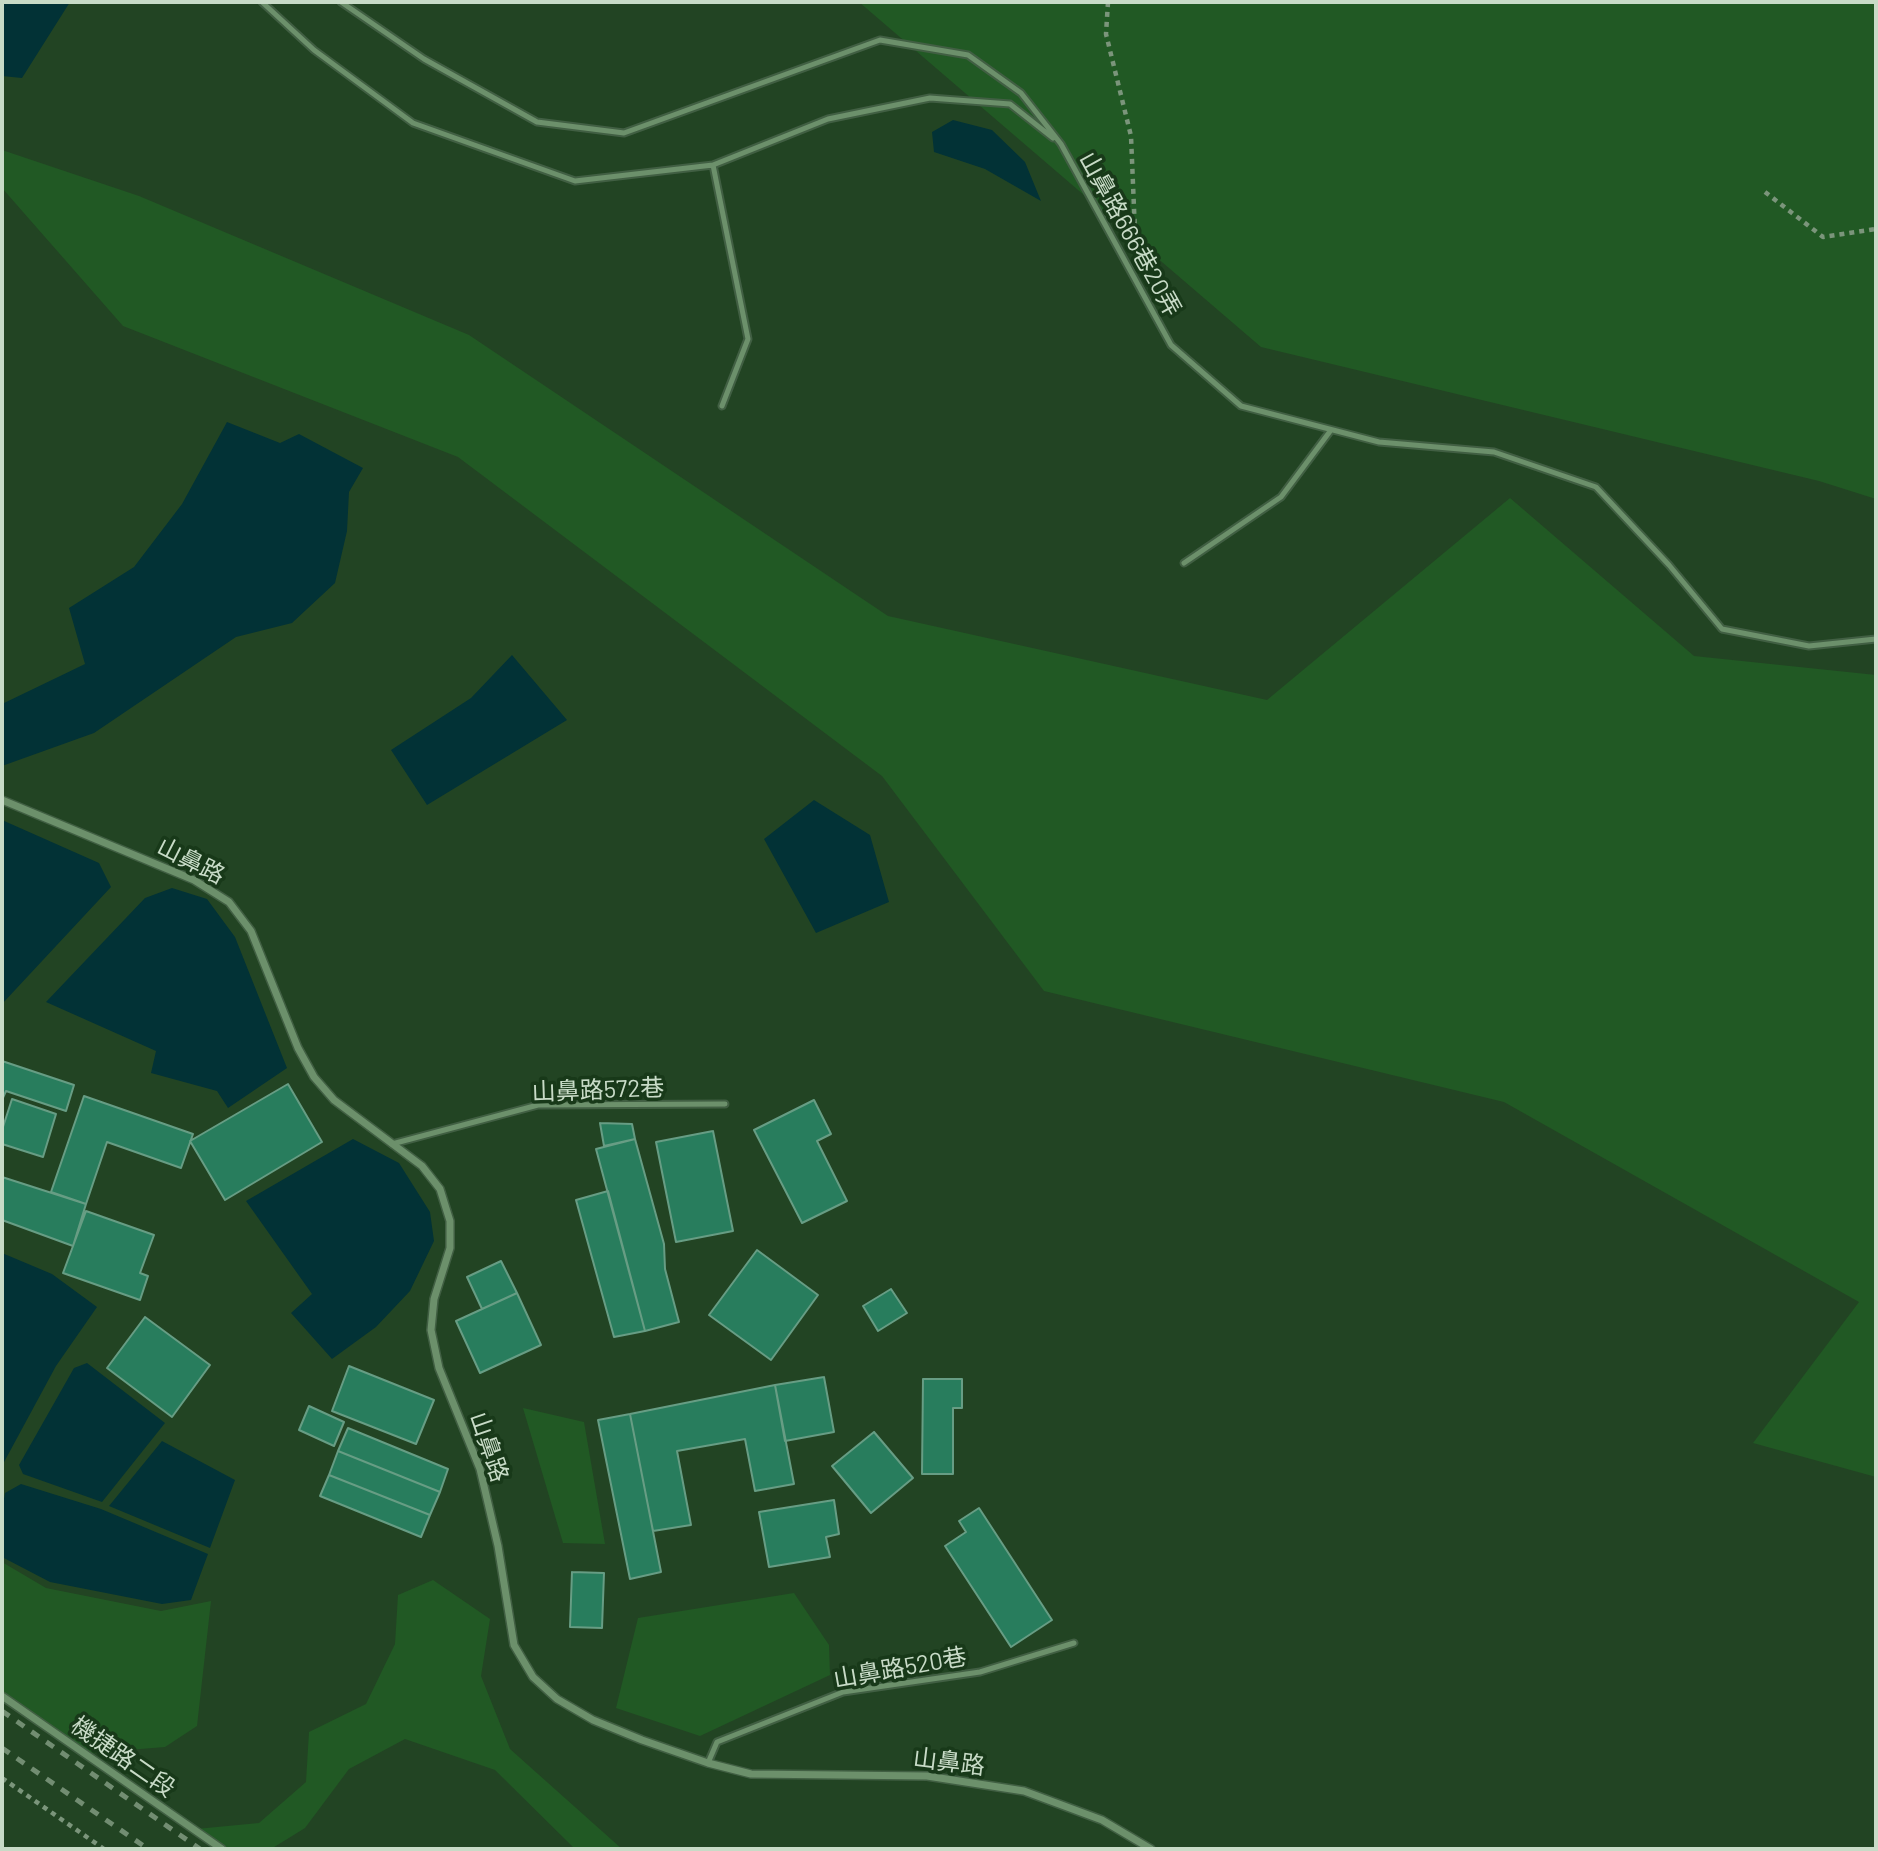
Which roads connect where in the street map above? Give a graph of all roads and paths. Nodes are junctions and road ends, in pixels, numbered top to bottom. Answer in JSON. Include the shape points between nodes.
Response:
{"nodes":[{"id":1,"x":262,"y":2,"type":"edge"},
{"id":2,"x":341,"y":2,"type":"edge"},
{"id":3,"x":1108,"y":2,"type":"edge"},
{"id":4,"x":1061,"y":144,"type":"junction"},
{"id":5,"x":713,"y":165,"type":"junction"},
{"id":6,"x":1765,"y":192,"type":"dead end"},
{"id":7,"x":1876,"y":229,"type":"edge"},
{"id":8,"x":1127,"y":267,"type":"junction"},
{"id":9,"x":722,"y":406,"type":"dead end"},
{"id":10,"x":1331,"y":430,"type":"junction"},
{"id":11,"x":1184,"y":563,"type":"dead end"},
{"id":12,"x":1876,"y":639,"type":"edge"},
{"id":13,"x":2,"y":800,"type":"edge"},
{"id":14,"x":725,"y":1104,"type":"dead end"},
{"id":15,"x":392,"y":1144,"type":"junction"},
{"id":16,"x":1074,"y":1643,"type":"dead end"},
{"id":17,"x":2,"y":1696,"type":"edge"},
{"id":18,"x":708,"y":1763,"type":"junction"},
{"id":19,"x":2,"y":1778,"type":"edge"},
{"id":20,"x":104,"y":1849,"type":"edge"},
{"id":21,"x":222,"y":1849,"type":"edge"},
{"id":22,"x":1151,"y":1849,"type":"edge"}],
"edges":[{"from":1,"to":5,"type":"lane","via":[[314,50],[413,123],[575,181]]},
{"from":2,"to":4,"type":"lane","name":"山鼻路666巷20弄","via":[[424,59],[537,122],[624,133],[880,40],[968,55],[1021,93]]},
{"from":3,"to":8,"type":"path","via":[[1106,34],[1131,136],[1135,231]]},
{"from":4,"to":5,"type":"lane","via":[[1010,104],[930,98],[828,119]]},
{"from":4,"to":8,"type":"lane","name":"山鼻路666巷20弄"},
{"from":5,"to":9,"type":"lane","via":[[748,339]]},
{"from":6,"to":7,"type":"path","via":[[1824,237]]},
{"from":8,"to":10,"type":"lane","name":"山鼻路666巷20弄","via":[[1171,345],[1241,406]]},
{"from":10,"to":11,"type":"lane","via":[[1281,497]]},
{"from":10,"to":12,"type":"lane","name":"山鼻路666巷20弄","via":[[1379,442],[1494,452],[1596,487],[1722,629],[1809,646]]},
{"from":13,"to":15,"type":"street","name":"山鼻路","via":[[194,880],[229,902],[251,931],[314,1077],[334,1100]]},
{"from":14,"to":15,"type":"lane","name":"山鼻路572巷","via":[[538,1105]]},
{"from":15,"to":18,"type":"street","name":"山鼻路","via":[[422,1166],[440,1189],[450,1221],[450,1248],[434,1299],[431,1329],[439,1368],[480,1469],[514,1644],[533,1677],[557,1699],[593,1720]]},
{"from":16,"to":18,"type":"lane","name":"山鼻路520巷","via":[[980,1672],[842,1692],[717,1742]]},
{"from":17,"to":21,"type":"street","name":"機捷路二段"},
{"from":18,"to":22,"type":"street","name":"山鼻路","via":[[751,1774],[927,1776],[1024,1791],[1102,1820]]},
{"from":19,"to":20,"type":"path"}]}
